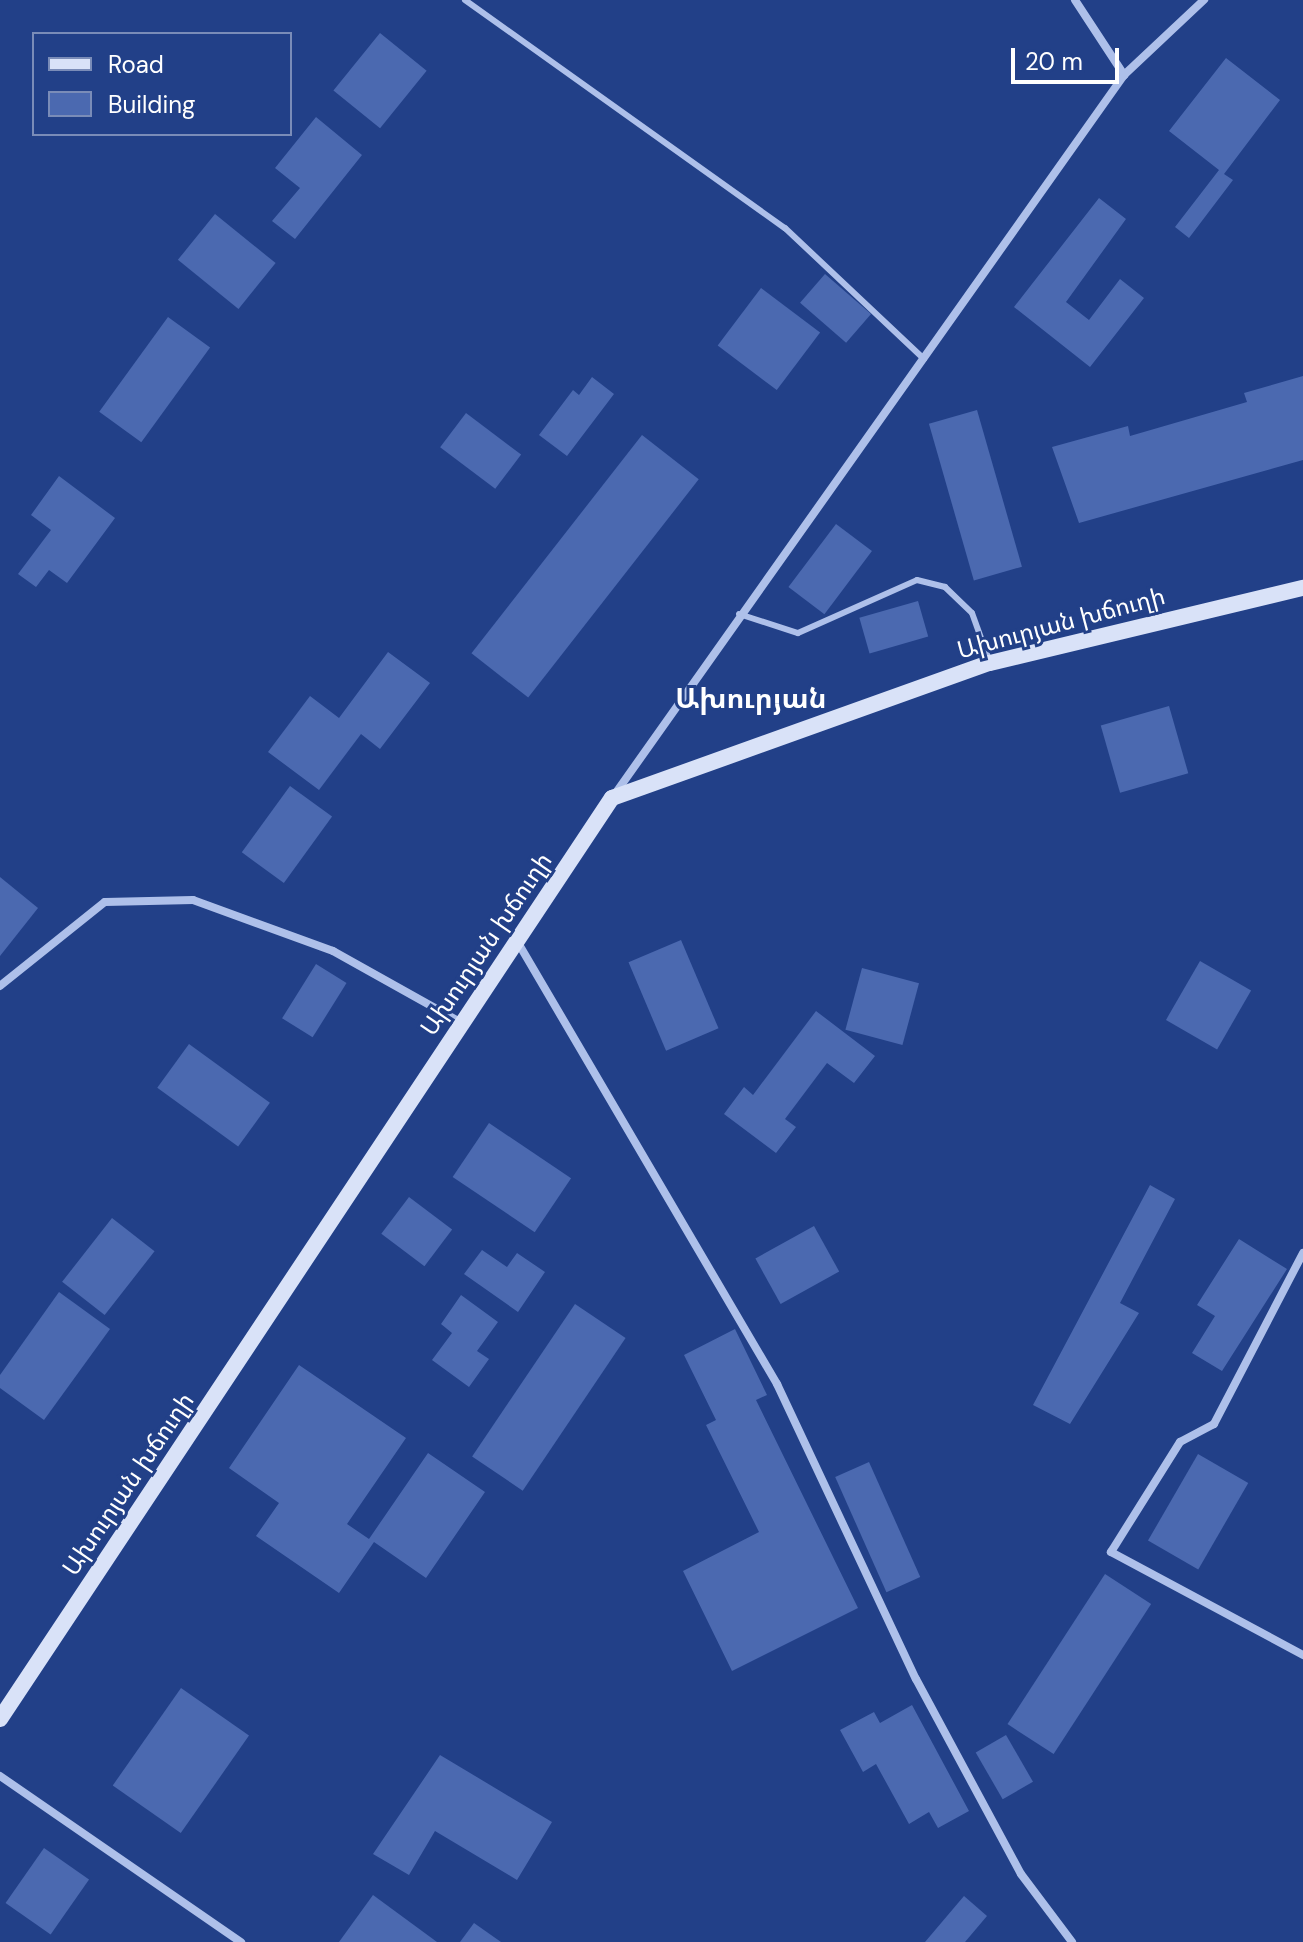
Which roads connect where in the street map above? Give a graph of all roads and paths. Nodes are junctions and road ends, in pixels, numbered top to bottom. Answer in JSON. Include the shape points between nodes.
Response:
{"nodes":[{"id":1,"x":465,"y":0,"type":"edge"},
{"id":2,"x":1075,"y":0,"type":"edge"},
{"id":3,"x":1204,"y":0,"type":"edge"},
{"id":4,"x":1124,"y":75,"type":"junction"},
{"id":5,"x":925,"y":360,"type":"junction"},
{"id":6,"x":1303,"y":588,"type":"edge"},
{"id":7,"x":739,"y":614,"type":"junction"},
{"id":8,"x":990,"y":663,"type":"junction"},
{"id":9,"x":612,"y":798,"type":"junction"},
{"id":10,"x":517,"y":941,"type":"junction"},
{"id":11,"x":0,"y":986,"type":"edge"},
{"id":12,"x":463,"y":1023,"type":"junction"},
{"id":13,"x":1303,"y":1253,"type":"edge"},
{"id":14,"x":1303,"y":1655,"type":"edge"},
{"id":15,"x":0,"y":1719,"type":"edge"},
{"id":16,"x":0,"y":1776,"type":"edge"},
{"id":17,"x":241,"y":1942,"type":"edge"},
{"id":18,"x":1072,"y":1942,"type":"edge"}],
"edges":[{"from":1,"to":5,"type":"lane","via":[[785,228]]},
{"from":2,"to":4,"type":"street"},
{"from":3,"to":4,"type":"street"},
{"from":4,"to":5,"type":"street"},
{"from":5,"to":7,"type":"street"},
{"from":6,"to":8,"type":"main road","name":"Ախուրյան խճուղի"},
{"from":7,"to":8,"type":"lane","via":[[798,633],[853,615],[917,580],[945,587],[972,613]]},
{"from":7,"to":9,"type":"street"},
{"from":8,"to":9,"type":"main road","name":"Ախուրյան խճուղի"},
{"from":9,"to":10,"type":"main road","name":"Ախուրյան խճուղի"},
{"from":10,"to":12,"type":"main road","name":"Ախուրյան խճուղի"},
{"from":10,"to":18,"type":"street","via":[[777,1384],[916,1679],[1021,1874]]},
{"from":11,"to":12,"type":"street","via":[[105,902],[193,900],[333,951]]},
{"from":12,"to":15,"type":"main road","name":"Ախուրյան խճուղի"},
{"from":13,"to":14,"type":"street","via":[[1214,1424],[1180,1442],[1111,1552]]},
{"from":16,"to":17,"type":"street"}]}
